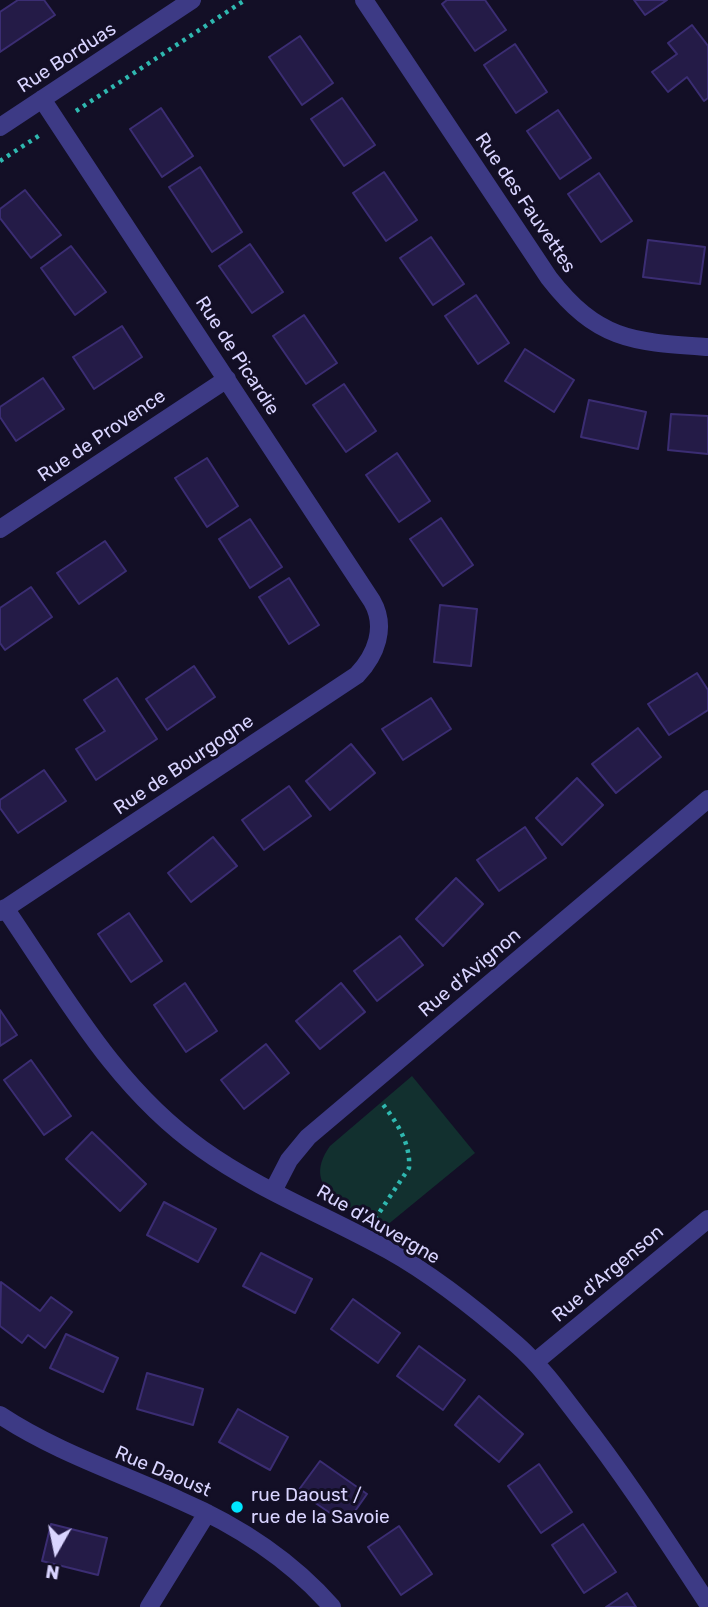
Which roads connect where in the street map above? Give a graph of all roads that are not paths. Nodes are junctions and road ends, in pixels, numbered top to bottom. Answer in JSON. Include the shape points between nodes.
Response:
{"nodes":[{"id":1,"x":192,"y":0,"type":"edge"},
{"id":2,"x":364,"y":0,"type":"edge"},
{"id":3,"x":42,"y":99,"type":"junction"},
{"id":4,"x":0,"y":127,"type":"edge"},
{"id":5,"x":708,"y":347,"type":"edge"},
{"id":6,"x":227,"y":379,"type":"junction"},
{"id":7,"x":0,"y":529,"type":"edge"},
{"id":8,"x":378,"y":642,"type":"joint"},
{"id":9,"x":708,"y":799,"type":"edge"},
{"id":10,"x":3,"y":910,"type":"edge"},
{"id":11,"x":273,"y":1191,"type":"junction"},
{"id":12,"x":708,"y":1219,"type":"edge"},
{"id":13,"x":535,"y":1362,"type":"junction"},
{"id":14,"x":0,"y":1415,"type":"edge"},
{"id":15,"x":207,"y":1513,"type":"junction"},
{"id":16,"x":708,"y":1604,"type":"edge"},
{"id":17,"x":149,"y":1607,"type":"edge"},
{"id":18,"x":332,"y":1607,"type":"edge"}],
"edges":[{"from":1,"to":3,"type":"street","name":"Rue Borduas"},
{"from":2,"to":5,"type":"street","name":"Rue des Fauvettes","via":[[549,278],[574,307],[619,336]]},
{"from":3,"to":4,"type":"street","name":"Rue Borduas"},
{"from":3,"to":6,"type":"street","name":"Rue de Picardie"},
{"from":6,"to":7,"type":"street","name":"Rue de Provence"},
{"from":6,"to":8,"type":"street","name":"Rue de Picardie","via":[[376,608]]},
{"from":8,"to":10,"type":"street","name":"Rue de Bourgogne","via":[[357,675]]},
{"from":9,"to":11,"type":"street","name":"Rue d'Avignon","via":[[308,1138],[285,1166]]},
{"from":10,"to":11,"type":"street","name":"Rue d'Auvergne","via":[[134,1089],[200,1148]]},
{"from":11,"to":13,"type":"street","name":"Rue d'Auvergne","via":[[417,1268]]},
{"from":12,"to":13,"type":"street","name":"Rue d'Argenson"},
{"from":13,"to":16,"type":"street","name":"Rue d'Auvergne","via":[[612,1461]]},
{"from":14,"to":15,"type":"street","name":"Rue Daoust","via":[[83,1461]]},
{"from":15,"to":17,"type":"street"},
{"from":15,"to":18,"type":"street","name":"Rue Daoust","via":[[274,1553]]}]}
